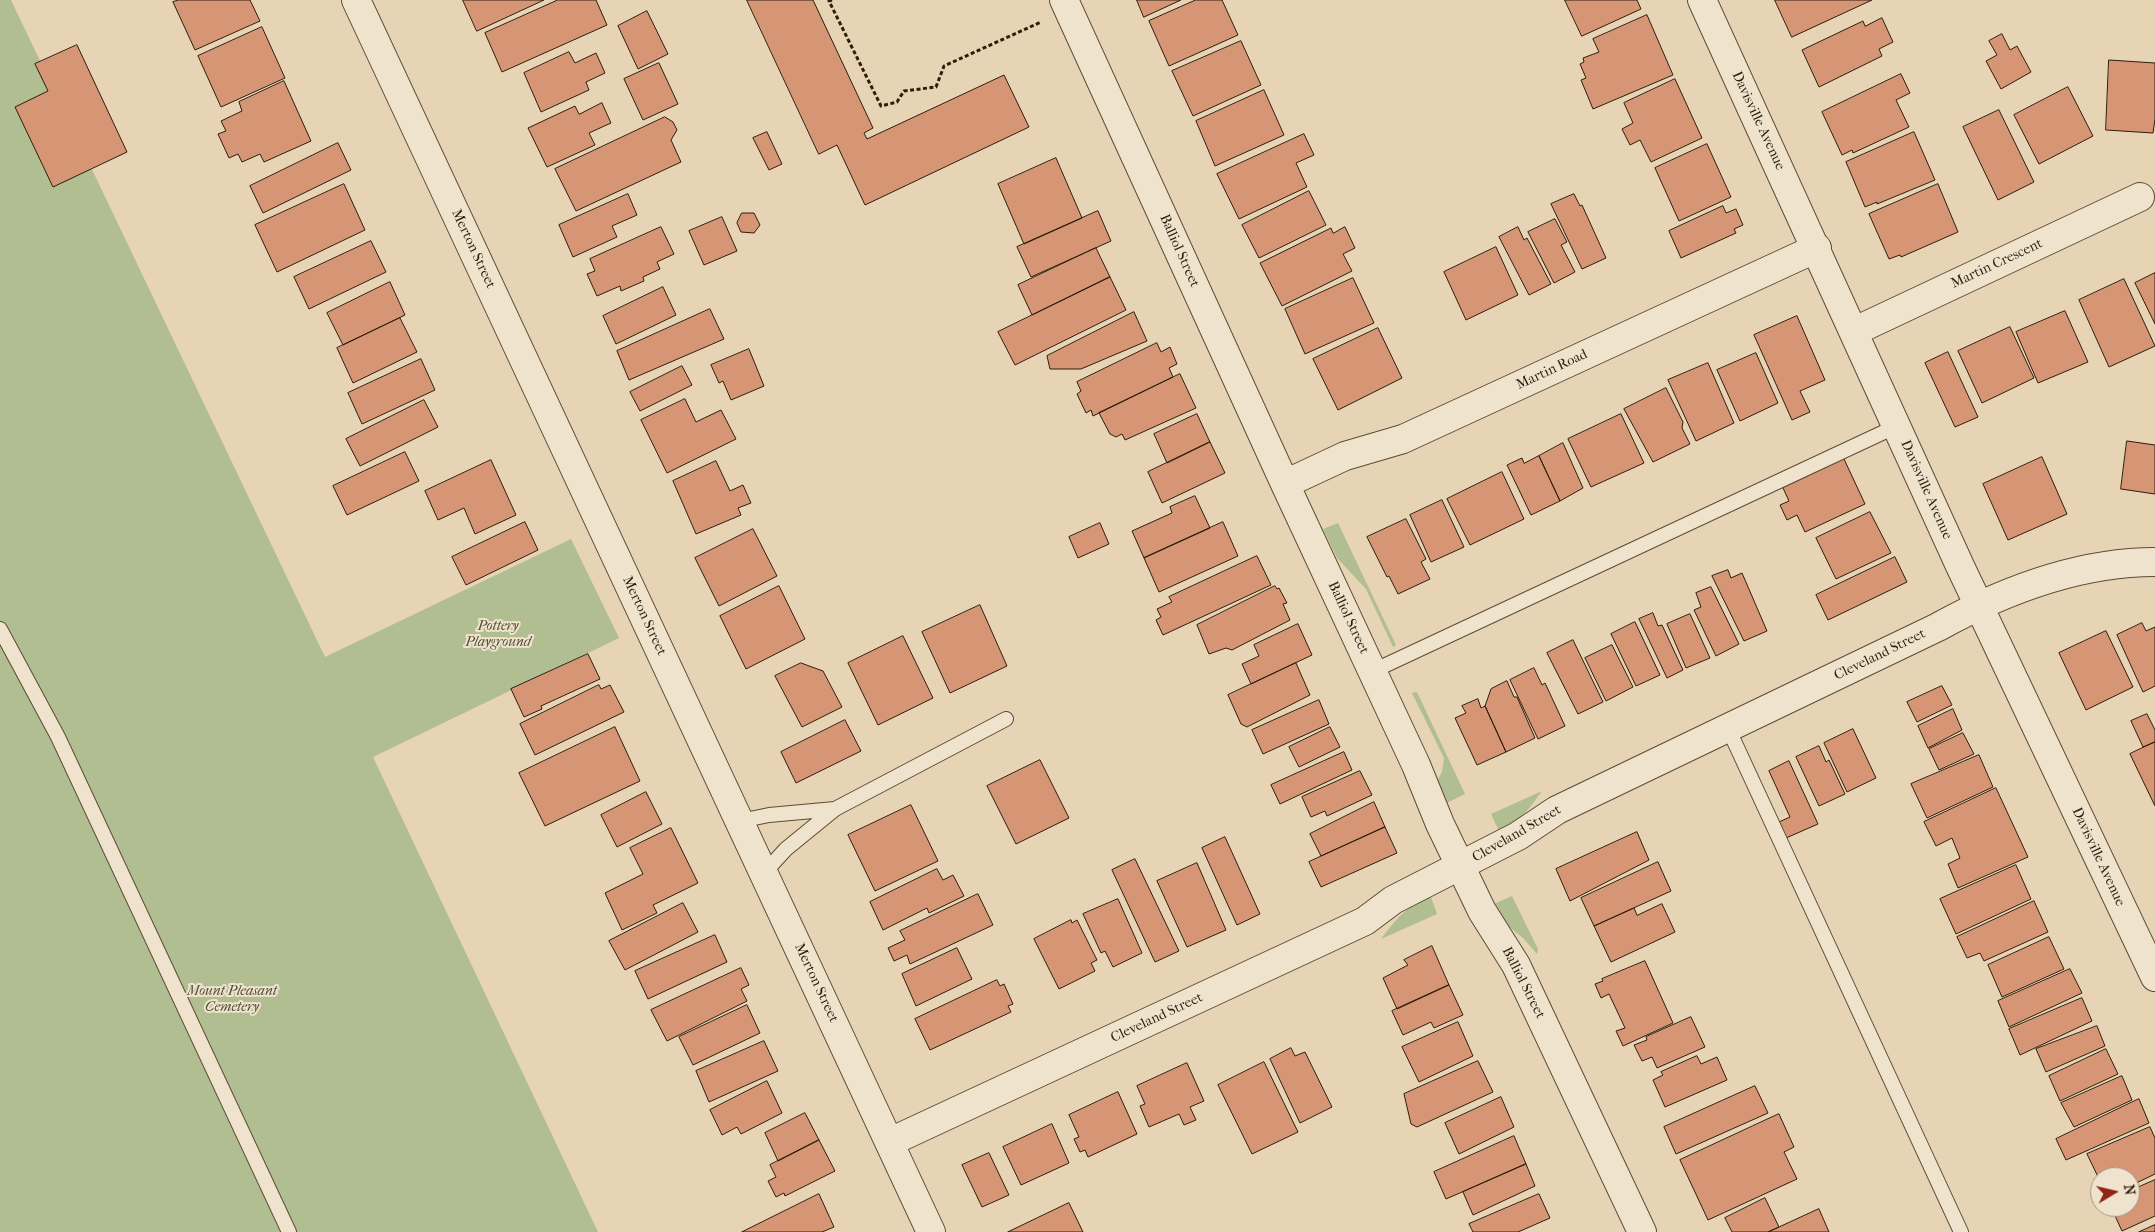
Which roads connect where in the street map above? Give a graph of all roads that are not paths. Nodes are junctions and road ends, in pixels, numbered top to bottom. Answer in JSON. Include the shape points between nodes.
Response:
{"nodes":[{"id":1,"x":356,"y":0,"type":"edge"},
{"id":2,"x":1064,"y":0,"type":"edge"},
{"id":3,"x":1702,"y":0,"type":"edge"},
{"id":4,"x":2140,"y":197,"type":"dead end"},
{"id":5,"x":1816,"y":248,"type":"junction"},
{"id":6,"x":1855,"y":331,"type":"junction"},
{"id":7,"x":1897,"y":426,"type":"junction"},
{"id":8,"x":1285,"y":484,"type":"junction"},
{"id":9,"x":2155,"y":562,"type":"edge"},
{"id":10,"x":1978,"y":605,"type":"junction"},
{"id":11,"x":0,"y":629,"type":"edge"},
{"id":12,"x":1373,"y":671,"type":"junction"},
{"id":13,"x":1006,"y":719,"type":"dead end"},
{"id":14,"x":1728,"y":728,"type":"junction"},
{"id":15,"x":834,"y":809,"type":"junction"},
{"id":16,"x":740,"y":821,"type":"junction"},
{"id":17,"x":1461,"y":866,"type":"junction"},
{"id":18,"x":764,"y":873,"type":"junction"},
{"id":19,"x":2155,"y":977,"type":"edge"},
{"id":20,"x":890,"y":1142,"type":"junction"},
{"id":21,"x":289,"y":1232,"type":"edge"},
{"id":22,"x":931,"y":1232,"type":"edge"},
{"id":23,"x":1642,"y":1232,"type":"edge"},
{"id":24,"x":1961,"y":1232,"type":"edge"}],
"edges":[{"from":1,"to":16,"type":"street","name":"Merton Street"},
{"from":2,"to":8,"type":"street","name":"Balliol Street"},
{"from":3,"to":5,"type":"street","name":"Davisville Avenue"},
{"from":4,"to":6,"type":"street","name":"Martin Crescent"},
{"from":5,"to":6,"type":"street","name":"Davisville Avenue"},
{"from":5,"to":8,"type":"street","name":"Martin Road","via":[[1403,439],[1345,456]]},
{"from":6,"to":7,"type":"street","name":"Davisville Avenue"},
{"from":7,"to":10,"type":"street","name":"Davisville Avenue"},
{"from":7,"to":12,"type":"lane"},
{"from":8,"to":12,"type":"street","name":"Balliol Street"},
{"from":9,"to":10,"type":"street","name":"Cleveland Street","via":[[2126,562],[2081,570],[2023,586]]},
{"from":10,"to":14,"type":"street","name":"Cleveland Street"},
{"from":10,"to":19,"type":"street","name":"Davisville Avenue"},
{"from":11,"to":21,"type":"lane","via":[[58,737]]},
{"from":12,"to":17,"type":"street","name":"Balliol Street"},
{"from":13,"to":15,"type":"lane"},
{"from":14,"to":17,"type":"street","name":"Cleveland Street","via":[[1557,810],[1518,836]]},
{"from":14,"to":24,"type":"lane"},
{"from":15,"to":16,"type":"lane"},
{"from":15,"to":18,"type":"lane","via":[[786,849]]},
{"from":16,"to":18,"type":"street","name":"Merton Street"},
{"from":17,"to":20,"type":"street","name":"Cleveland Street","via":[[1393,900],[1365,921]]},
{"from":17,"to":23,"type":"street","name":"Balliol Street","via":[[1482,911],[1516,965]]},
{"from":18,"to":20,"type":"street","name":"Merton Street"},
{"from":20,"to":22,"type":"street","name":"Merton Street"}]}
